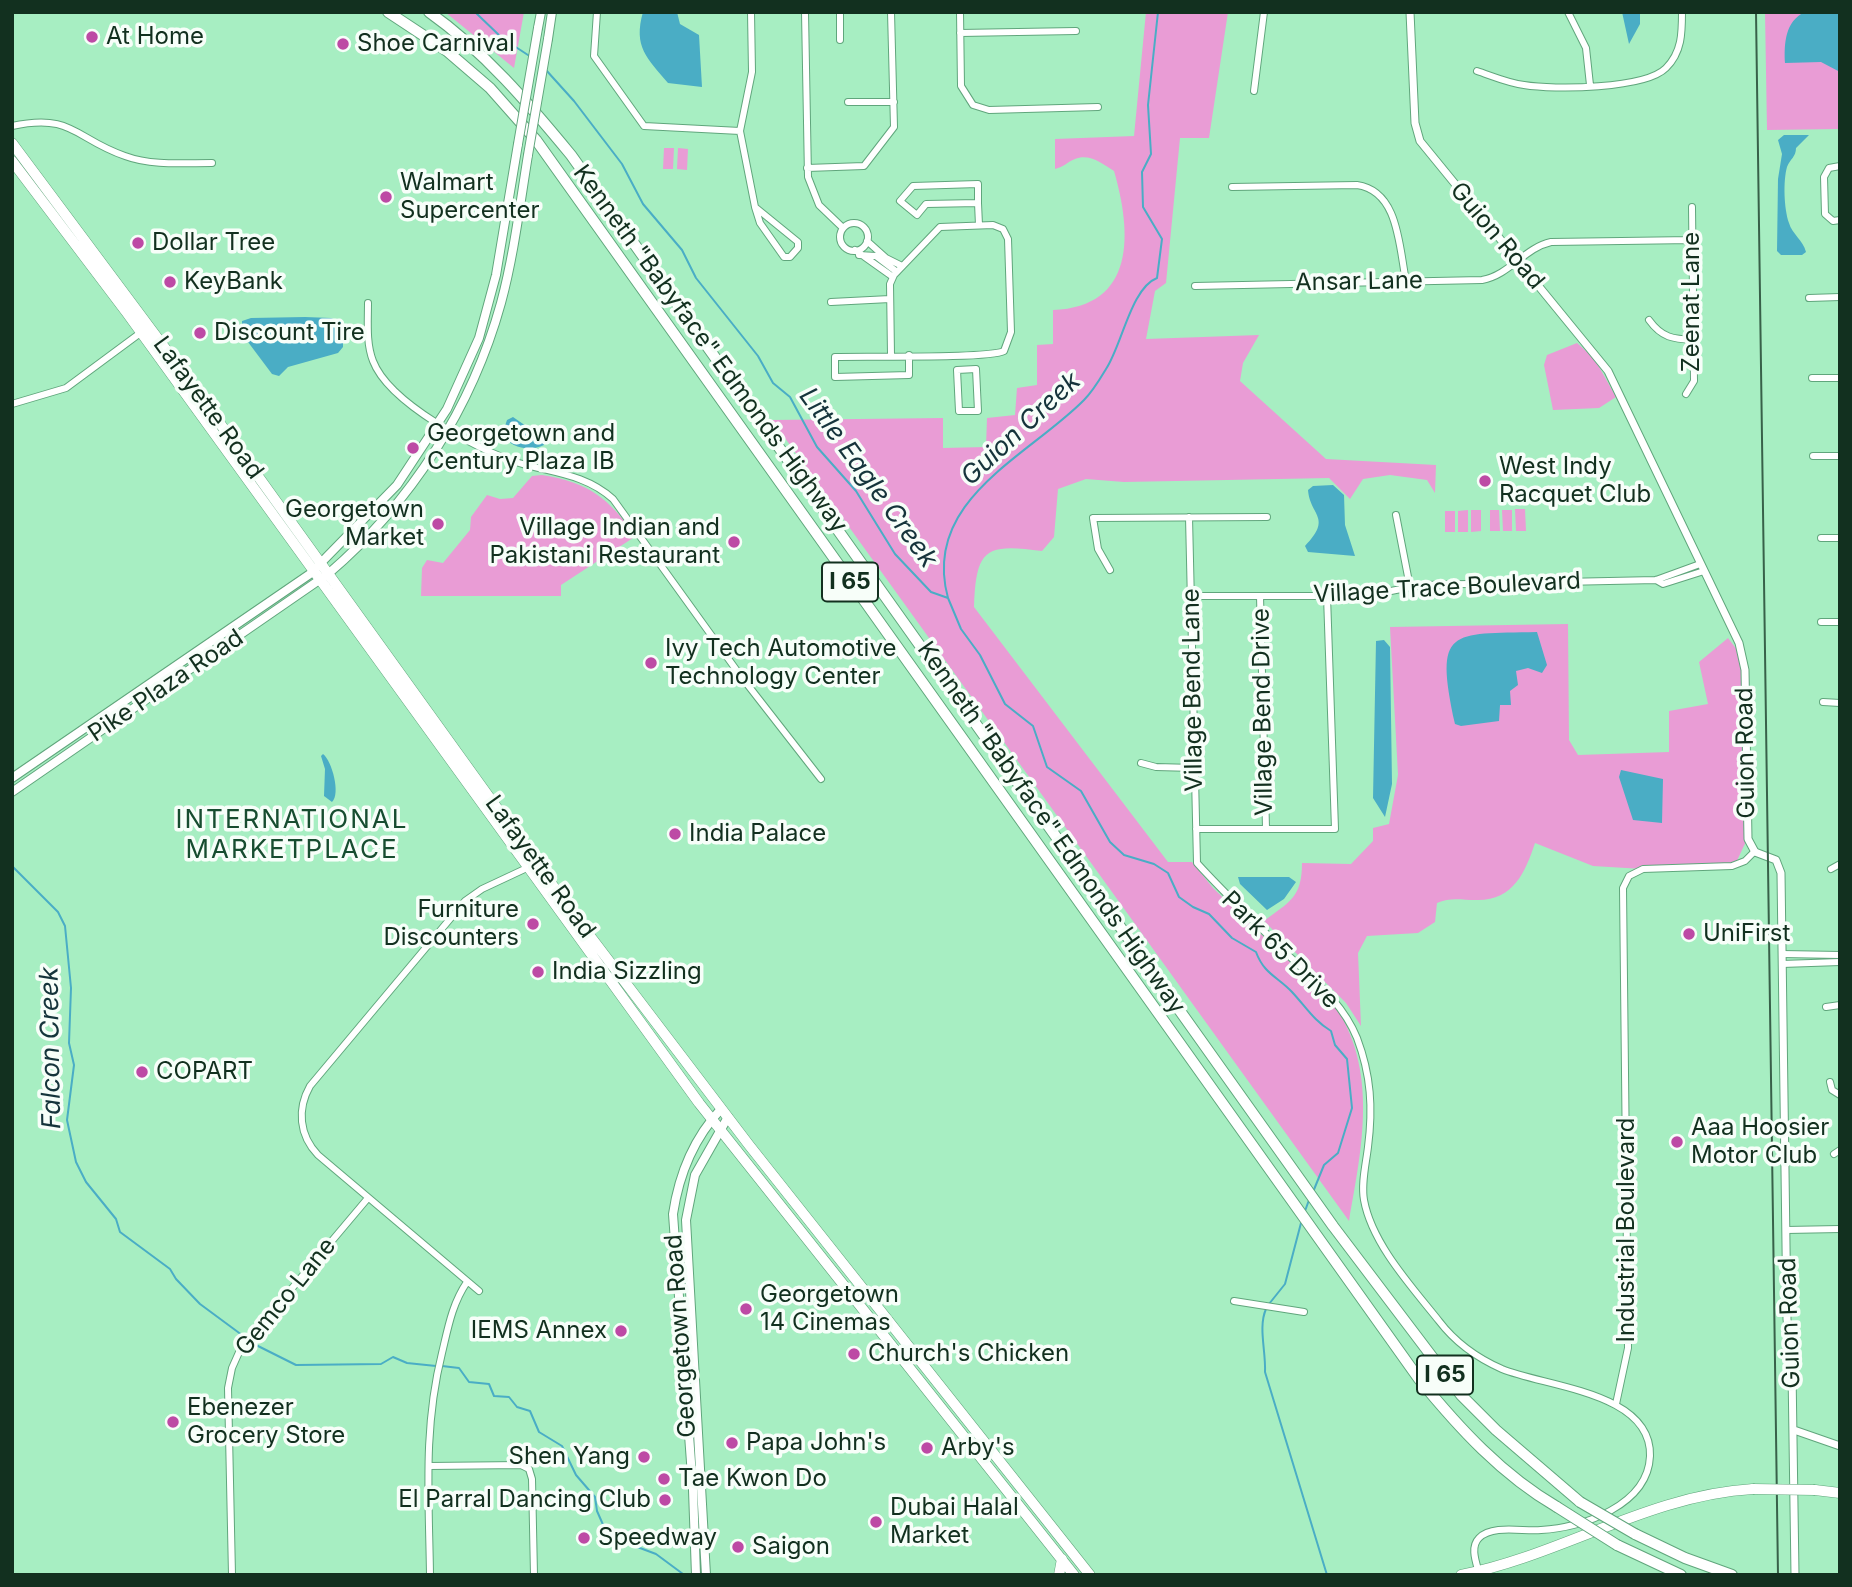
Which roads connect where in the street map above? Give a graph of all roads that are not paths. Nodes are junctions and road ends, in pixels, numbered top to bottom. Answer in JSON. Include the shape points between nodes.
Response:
{"nodes":[{"id":1,"x":388,"y":12,"type":"edge"},
{"id":2,"x":429,"y":12,"type":"edge"},
{"id":3,"x":541,"y":12,"type":"edge"},
{"id":4,"x":552,"y":12,"type":"edge"},
{"id":5,"x":597,"y":12,"type":"edge"},
{"id":6,"x":751,"y":12,"type":"edge"},
{"id":7,"x":804,"y":12,"type":"edge"},
{"id":8,"x":840,"y":12,"type":"edge"},
{"id":9,"x":891,"y":12,"type":"edge"},
{"id":10,"x":960,"y":12,"type":"edge"},
{"id":11,"x":1264,"y":12,"type":"edge"},
{"id":12,"x":1410,"y":12,"type":"edge"},
{"id":13,"x":1568,"y":12,"type":"edge"},
{"id":14,"x":1682,"y":12,"type":"edge"},
{"id":15,"x":1076,"y":31,"type":"dead end"},
{"id":16,"x":960,"y":33,"type":"junction"},
{"id":17,"x":840,"y":40,"type":"dead end"},
{"id":18,"x":1477,"y":71,"type":"dead end"},
{"id":19,"x":1590,"y":85,"type":"junction"},
{"id":20,"x":1254,"y":91,"type":"dead end"},
{"id":21,"x":894,"y":102,"type":"junction"},
{"id":22,"x":848,"y":103,"type":"dead end"},
{"id":23,"x":1098,"y":107,"type":"dead end"},
{"id":24,"x":12,"y":126,"type":"edge"},
{"id":25,"x":740,"y":131,"type":"junction"},
{"id":26,"x":12,"y":143,"type":"edge"},
{"id":27,"x":12,"y":161,"type":"edge"},
{"id":28,"x":212,"y":163,"type":"dead end"},
{"id":29,"x":1840,"y":166,"type":"edge"},
{"id":30,"x":807,"y":168,"type":"junction"},
{"id":31,"x":1232,"y":187,"type":"dead end"},
{"id":32,"x":978,"y":203,"type":"junction"},
{"id":33,"x":755,"y":207,"type":"junction"},
{"id":34,"x":1692,"y":207,"type":"dead end"},
{"id":35,"x":1840,"y":220,"type":"edge"},
{"id":36,"x":979,"y":225,"type":"junction"},
{"id":37,"x":843,"y":228,"type":"junction"},
{"id":38,"x":1692,"y":240,"type":"junction"},
{"id":39,"x":867,"y":242,"type":"junction"},
{"id":40,"x":857,"y":253,"type":"junction"},
{"id":41,"x":1517,"y":260,"type":"junction"},
{"id":42,"x":897,"y":272,"type":"junction"},
{"id":43,"x":1406,"y":281,"type":"junction"},
{"id":44,"x":1195,"y":286,"type":"dead end"},
{"id":45,"x":1840,"y":297,"type":"edge"},
{"id":46,"x":1809,"y":298,"type":"dead end"},
{"id":47,"x":890,"y":299,"type":"junction"},
{"id":48,"x":831,"y":302,"type":"dead end"},
{"id":49,"x":368,"y":303,"type":"dead end"},
{"id":50,"x":1649,"y":320,"type":"dead end"},
{"id":51,"x":146,"y":330,"type":"junction"},
{"id":52,"x":1694,"y":340,"type":"junction"},
{"id":53,"x":957,"y":354,"type":"junction"},
{"id":54,"x":891,"y":355,"type":"junction"},
{"id":55,"x":909,"y":355,"type":"junction"},
{"id":56,"x":957,"y":370,"type":"junction"},
{"id":57,"x":1812,"y":378,"type":"dead end"},
{"id":58,"x":1840,"y":378,"type":"edge"},
{"id":59,"x":1686,"y":394,"type":"dead end"},
{"id":60,"x":12,"y":404,"type":"edge"},
{"id":61,"x":440,"y":423,"type":"junction"},
{"id":62,"x":450,"y":429,"type":"junction"},
{"id":63,"x":1812,"y":456,"type":"dead end"},
{"id":64,"x":1840,"y":456,"type":"edge"},
{"id":65,"x":1396,"y":514,"type":"dead end"},
{"id":66,"x":1189,"y":517,"type":"junction"},
{"id":67,"x":1267,"y":517,"type":"dead end"},
{"id":68,"x":1821,"y":538,"type":"dead end"},
{"id":69,"x":1840,"y":538,"type":"edge"},
{"id":70,"x":317,"y":567,"type":"junction"},
{"id":71,"x":1702,"y":568,"type":"junction"},
{"id":72,"x":1110,"y":570,"type":"dead end"},
{"id":73,"x":324,"y":577,"type":"junction"},
{"id":74,"x":1410,"y":587,"type":"junction"},
{"id":75,"x":1191,"y":596,"type":"junction"},
{"id":76,"x":1260,"y":596,"type":"junction"},
{"id":77,"x":1327,"y":596,"type":"junction"},
{"id":78,"x":1821,"y":622,"type":"dead end"},
{"id":79,"x":1840,"y":622,"type":"edge"},
{"id":80,"x":205,"y":646,"type":"junction"},
{"id":81,"x":211,"y":655,"type":"junction"},
{"id":82,"x":153,"y":681,"type":"junction"},
{"id":83,"x":160,"y":690,"type":"junction"},
{"id":84,"x":1823,"y":702,"type":"dead end"},
{"id":85,"x":1840,"y":703,"type":"edge"},
{"id":86,"x":1141,"y":762,"type":"dead end"},
{"id":87,"x":1194,"y":768,"type":"junction"},
{"id":88,"x":12,"y":778,"type":"edge"},
{"id":89,"x":821,"y":779,"type":"dead end"},
{"id":90,"x":12,"y":792,"type":"edge"},
{"id":91,"x":1266,"y":828,"type":"junction"},
{"id":92,"x":1196,"y":829,"type":"junction"},
{"id":93,"x":1755,"y":851,"type":"junction"},
{"id":94,"x":1197,"y":863,"type":"joint"},
{"id":95,"x":1840,"y":864,"type":"edge"},
{"id":96,"x":533,"y":865,"type":"junction"},
{"id":97,"x":1831,"y":869,"type":"dead end"},
{"id":98,"x":1782,"y":954,"type":"junction"},
{"id":99,"x":1840,"y":955,"type":"edge"},
{"id":100,"x":1840,"y":962,"type":"edge"},
{"id":101,"x":1782,"y":964,"type":"junction"},
{"id":102,"x":1840,"y":1005,"type":"edge"},
{"id":103,"x":1826,"y":1007,"type":"dead end"},
{"id":104,"x":1830,"y":1082,"type":"dead end"},
{"id":105,"x":1840,"y":1095,"type":"edge"},
{"id":106,"x":725,"y":1113,"type":"junction"},
{"id":107,"x":712,"y":1119,"type":"junction"},
{"id":108,"x":721,"y":1129,"type":"junction"},
{"id":109,"x":368,"y":1198,"type":"junction"},
{"id":110,"x":1840,"y":1229,"type":"edge"},
{"id":111,"x":1786,"y":1230,"type":"junction"},
{"id":112,"x":467,"y":1282,"type":"junction"},
{"id":113,"x":479,"y":1291,"type":"dead end"},
{"id":114,"x":1234,"y":1301,"type":"dead end"},
{"id":115,"x":1304,"y":1312,"type":"dead end"},
{"id":116,"x":1616,"y":1404,"type":"junction"},
{"id":117,"x":1794,"y":1430,"type":"junction"},
{"id":118,"x":1840,"y":1446,"type":"edge"},
{"id":119,"x":429,"y":1466,"type":"junction"},
{"id":120,"x":1840,"y":1493,"type":"edge"},
{"id":121,"x":1062,"y":1559,"type":"junction"},
{"id":122,"x":1477,"y":1574,"type":"edge"},
{"id":123,"x":232,"y":1575,"type":"edge"},
{"id":124,"x":430,"y":1575,"type":"edge"},
{"id":125,"x":534,"y":1575,"type":"edge"},
{"id":126,"x":695,"y":1575,"type":"edge"},
{"id":127,"x":706,"y":1575,"type":"edge"},
{"id":128,"x":1059,"y":1575,"type":"edge"},
{"id":129,"x":1074,"y":1575,"type":"edge"},
{"id":130,"x":1090,"y":1575,"type":"edge"},
{"id":131,"x":1461,"y":1575,"type":"edge"},
{"id":132,"x":1681,"y":1575,"type":"edge"},
{"id":133,"x":1732,"y":1575,"type":"edge"},
{"id":134,"x":1795,"y":1575,"type":"edge"}],
"edges":[{"from":1,"to":132,"type":"highway","name":"Kenneth \"Babyface\" Edmonds Highway","number":"I 65","bridge":true,"via":[[447,51],[490,88],[552,162],[1412,1370],[1449,1415],[1534,1494],[1617,1545]]},
{"from":2,"to":133,"type":"highway","name":"Kenneth \"Babyface\" Edmonds Highway","number":"I 65","bridge":true,"via":[[529,103],[571,155],[1333,1226],[1461,1395],[1580,1502],[1635,1534]]},
{"from":3,"to":61,"type":"main road","bridge":true,"via":[[485,317]]},
{"from":4,"to":62,"type":"main road","bridge":true,"via":[[507,280],[472,384]]},
{"from":5,"to":25,"type":"street","via":[[594,56],[644,126]]},
{"from":6,"to":25,"type":"street","via":[[752,72]]},
{"from":7,"to":30,"type":"street"},
{"from":8,"to":17,"type":"street"},
{"from":9,"to":21,"type":"street"},
{"from":10,"to":16,"type":"street"},
{"from":11,"to":20,"type":"street"},
{"from":12,"to":41,"type":"street","name":"Guion Road","via":[[1419,139]]},
{"from":13,"to":19,"type":"street","via":[[1584,42]]},
{"from":14,"to":19,"type":"street","via":[[1681,40],[1670,63],[1651,79]]},
{"from":15,"to":16,"type":"street"},
{"from":16,"to":23,"type":"street","via":[[961,86],[969,101],[989,110]]},
{"from":18,"to":19,"type":"street","via":[[1525,86]]},
{"from":21,"to":22,"type":"street"},
{"from":21,"to":30,"type":"street","via":[[894,127],[865,166]]},
{"from":24,"to":28,"type":"street","via":[[58,123],[137,159]]},
{"from":25,"to":33,"type":"street"},
{"from":26,"to":51,"type":"main road","name":"Lafayette Road"},
{"from":27,"to":51,"type":"main road","name":"Lafayette Road"},
{"from":29,"to":35,"type":"street","via":[[1829,168],[1824,177],[1825,214],[1833,221]]},
{"from":30,"to":37,"type":"street","via":[[817,203]]},
{"from":31,"to":43,"type":"street","via":[[1357,184],[1376,190],[1390,208]]},
{"from":32,"to":32,"type":"street","via":[[926,204],[917,215],[900,201],[913,186],[978,184]]},
{"from":32,"to":36,"type":"street"},
{"from":33,"to":33,"type":"street","via":[[797,242],[790,257],[784,257],[760,223]]},
{"from":34,"to":38,"type":"street","name":"Zeenat Lane"},
{"from":36,"to":42,"type":"street","via":[[937,228]]},
{"from":36,"to":53,"type":"street","via":[[997,226],[1008,236],[1011,337],[999,354]]},
{"from":37,"to":39,"type":"street","via":[[860,224]]},
{"from":37,"to":40,"type":"street","via":[[841,241]]},
{"from":38,"to":41,"type":"street","name":"Ansar Lane","via":[[1551,242]]},
{"from":38,"to":52,"type":"street","name":"Zeenat Lane"},
{"from":39,"to":40,"type":"street"},
{"from":39,"to":42,"type":"street"},
{"from":40,"to":42,"type":"street"},
{"from":41,"to":43,"type":"street","name":"Ansar Lane","via":[[1501,274],[1482,280]]},
{"from":41,"to":71,"type":"street","name":"Guion Road","via":[[1613,378]]},
{"from":42,"to":47,"type":"street"},
{"from":43,"to":44,"type":"street","name":"Ansar Lane"},
{"from":45,"to":46,"type":"street"},
{"from":47,"to":48,"type":"street"},
{"from":47,"to":54,"type":"street"},
{"from":49,"to":61,"type":"street","via":[[369,345],[380,374],[404,401]]},
{"from":50,"to":52,"type":"street","via":[[1670,339]]},
{"from":51,"to":60,"type":"street","via":[[66,388]]},
{"from":51,"to":70,"type":"main road","name":"Lafayette Road"},
{"from":52,"to":59,"type":"street","name":"Zeenat Lane","via":[[1694,381]]},
{"from":53,"to":55,"type":"street"},
{"from":53,"to":56,"type":"street"},
{"from":54,"to":55,"type":"street"},
{"from":54,"to":55,"type":"street","via":[[835,357],[835,377],[909,375]]},
{"from":56,"to":56,"type":"street","via":[[976,369],[978,411],[958,411]]},
{"from":57,"to":58,"type":"street"},
{"from":61,"to":62,"type":"street"},
{"from":61,"to":70,"type":"main road","via":[[397,485]]},
{"from":62,"to":73,"type":"main road","via":[[389,511]]},
{"from":62,"to":89,"type":"street","via":[[511,460],[582,479],[609,496]]},
{"from":63,"to":64,"type":"street"},
{"from":65,"to":74,"type":"street"},
{"from":66,"to":67,"type":"street"},
{"from":66,"to":72,"type":"street","via":[[1093,518],[1098,549]]},
{"from":66,"to":75,"type":"street","name":"Village Bend Lane"},
{"from":68,"to":69,"type":"street"},
{"from":70,"to":73,"type":"main road","name":"Lafayette Road"},
{"from":70,"to":80,"type":"main road","name":"Pike Plaza Road"},
{"from":71,"to":74,"type":"street","name":"Village Trace Boulevard","via":[[1663,584],[1656,580]]},
{"from":71,"to":93,"type":"street","name":"Guion Road","via":[[1744,659],[1748,839]]},
{"from":73,"to":81,"type":"main road","name":"Pike Plaza Road"},
{"from":73,"to":96,"type":"main road","name":"Lafayette Road"},
{"from":74,"to":77,"type":"street","name":"Village Trace Boulevard"},
{"from":75,"to":76,"type":"street","name":"Village Trace Boulevard"},
{"from":75,"to":87,"type":"street","name":"Village Bend Lane"},
{"from":76,"to":77,"type":"street","name":"Village Trace Boulevard"},
{"from":76,"to":91,"type":"street","name":"Village Bend Drive"},
{"from":77,"to":91,"type":"street","via":[[1335,828]]},
{"from":78,"to":79,"type":"street"},
{"from":80,"to":81,"type":"main road"},
{"from":80,"to":82,"type":"main road","name":"Pike Plaza Road"},
{"from":81,"to":83,"type":"main road","name":"Pike Plaza Road"},
{"from":82,"to":83,"type":"main road"},
{"from":82,"to":88,"type":"main road","name":"Pike Plaza Road"},
{"from":83,"to":90,"type":"main road","name":"Pike Plaza Road"},
{"from":84,"to":85,"type":"street"},
{"from":86,"to":87,"type":"street"},
{"from":87,"to":92,"type":"street","name":"Village Bend Lane"},
{"from":91,"to":92,"type":"street"},
{"from":92,"to":94,"type":"street","name":"Village Bend Lane"},
{"from":93,"to":98,"type":"street","name":"Guion Road","via":[[1773,858],[1780,868]]},
{"from":93,"to":116,"type":"street","name":"Industrial Boulevard","via":[[1732,866],[1643,869],[1629,876],[1623,888],[1628,1348]]},
{"from":94,"to":116,"type":"street","name":"Park 65 Drive","via":[[1331,997],[1348,1020],[1371,1089],[1365,1204],[1379,1237],[1440,1322],[1465,1348],[1494,1365]]},
{"from":95,"to":97,"type":"street"},
{"from":96,"to":106,"type":"main road","name":"Lafayette Road"},
{"from":96,"to":107,"type":"main road","name":"Lafayette Road"},
{"from":96,"to":109,"type":"street","via":[[482,888],[465,901],[306,1093],[301,1117],[309,1144]]},
{"from":98,"to":99,"type":"street"},
{"from":98,"to":101,"type":"street","name":"Guion Road"},
{"from":100,"to":101,"type":"street"},
{"from":101,"to":111,"type":"street","name":"Guion Road"},
{"from":102,"to":103,"type":"street"},
{"from":104,"to":105,"type":"street"},
{"from":106,"to":107,"type":"main road","name":"Georgetown Road"},
{"from":106,"to":108,"type":"main road","name":"Georgetown Road"},
{"from":106,"to":130,"type":"main road","name":"Lafayette Road"},
{"from":107,"to":108,"type":"main road","name":"Lafayette Road"},
{"from":107,"to":126,"type":"main road","name":"Georgetown Road","via":[[684,1168],[673,1214]]},
{"from":108,"to":121,"type":"main road","name":"Lafayette Road"},
{"from":108,"to":127,"type":"main road","name":"Georgetown Road","via":[[695,1175],[686,1220]]},
{"from":109,"to":112,"type":"street"},
{"from":109,"to":123,"type":"street","name":"Gemco Lane","via":[[233,1362],[228,1388]]},
{"from":110,"to":111,"type":"street"},
{"from":111,"to":117,"type":"street","name":"Guion Road"},
{"from":112,"to":113,"type":"street"},
{"from":112,"to":119,"type":"street","via":[[449,1322],[436,1373],[429,1417]]},
{"from":114,"to":115,"type":"street"},
{"from":116,"to":122,"type":"street","via":[[1636,1418],[1649,1446],[1648,1468],[1636,1493],[1611,1510],[1559,1528],[1488,1533],[1475,1544]]},
{"from":117,"to":118,"type":"street"},
{"from":117,"to":134,"type":"street","name":"Guion Road"},
{"from":119,"to":124,"type":"street"},
{"from":119,"to":125,"type":"street","via":[[521,1465],[529,1469]]},
{"from":120,"to":122,"type":"main road","bridge":true,"via":[[1753,1489],[1672,1502]]},
{"from":121,"to":128,"type":"main road"},
{"from":121,"to":129,"type":"main road","name":"Lafayette Road"},
{"from":122,"to":131,"type":"main road"}]}
